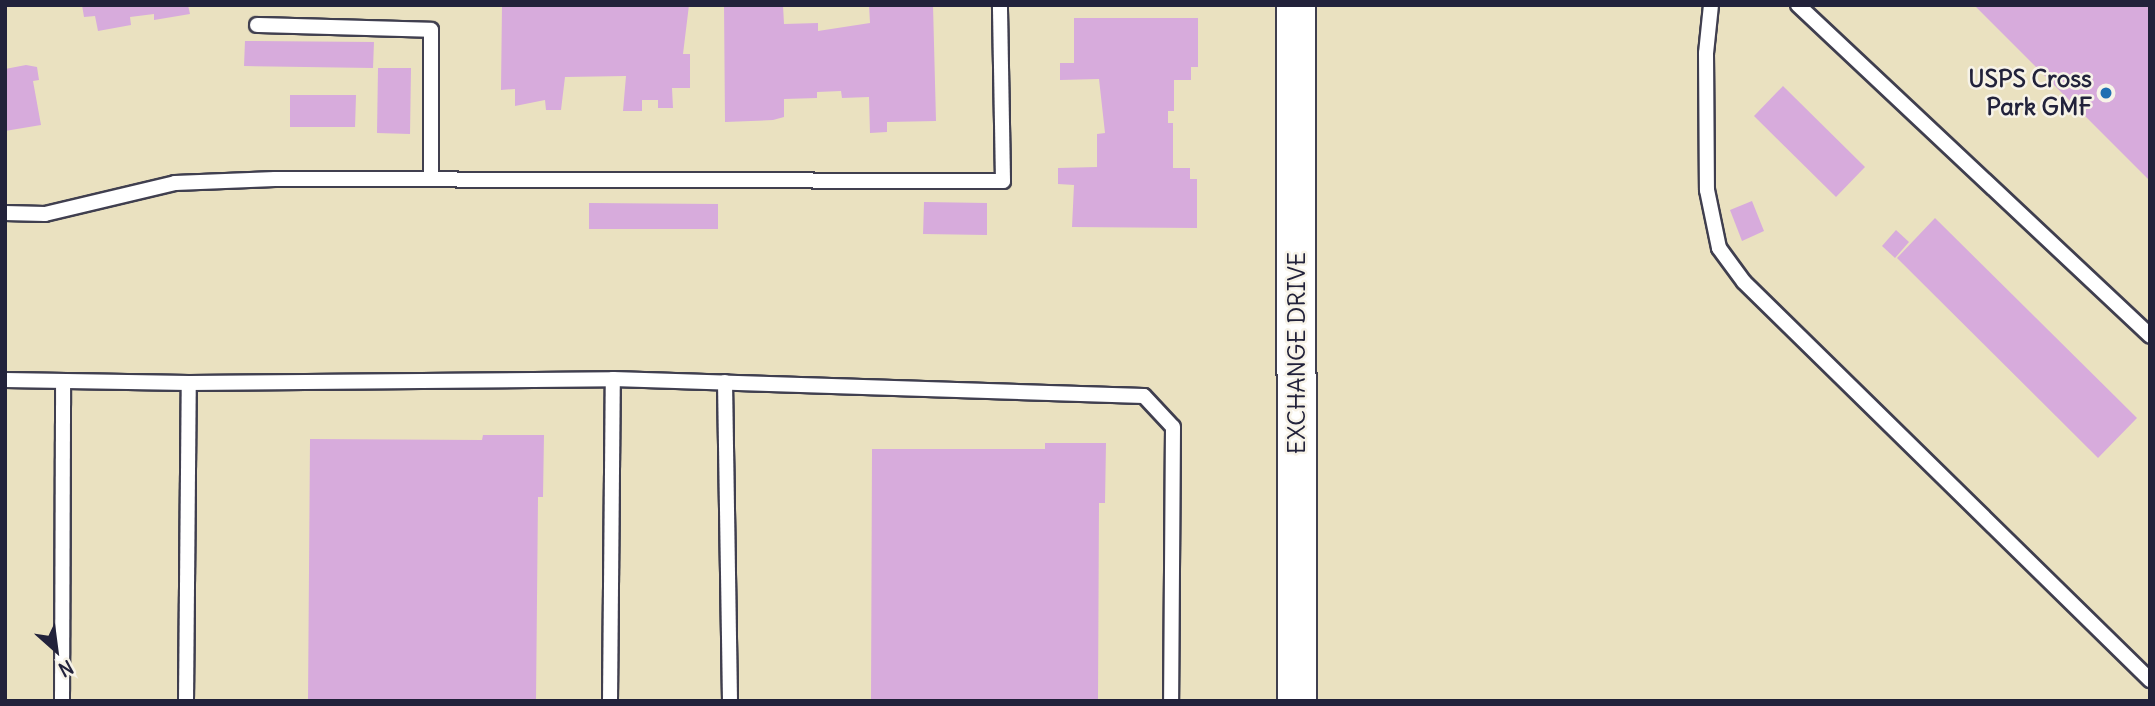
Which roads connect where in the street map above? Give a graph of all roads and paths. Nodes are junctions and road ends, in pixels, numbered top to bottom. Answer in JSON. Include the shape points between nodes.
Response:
{"nodes":[{"id":1,"x":1000,"y":5,"type":"edge"},
{"id":2,"x":1296,"y":5,"type":"edge"},
{"id":3,"x":1711,"y":5,"type":"edge"},
{"id":4,"x":1798,"y":5,"type":"edge"},
{"id":5,"x":257,"y":25,"type":"dead end"},
{"id":6,"x":431,"y":178,"type":"junction"},
{"id":7,"x":5,"y":213,"type":"edge"},
{"id":8,"x":2150,"y":336,"type":"edge"},
{"id":9,"x":613,"y":379,"type":"junction"},
{"id":10,"x":5,"y":380,"type":"edge"},
{"id":11,"x":63,"y":381,"type":"junction"},
{"id":12,"x":725,"y":382,"type":"junction"},
{"id":13,"x":189,"y":383,"type":"junction"},
{"id":14,"x":2150,"y":680,"type":"edge"},
{"id":15,"x":62,"y":701,"type":"edge"},
{"id":16,"x":186,"y":701,"type":"edge"},
{"id":17,"x":610,"y":701,"type":"edge"},
{"id":18,"x":730,"y":701,"type":"edge"},
{"id":19,"x":1171,"y":701,"type":"edge"},
{"id":20,"x":1297,"y":701,"type":"edge"}],
"edges":[{"from":1,"to":6,"type":"lane","via":[[1003,181]]},
{"from":2,"to":20,"type":"street","name":"EXCHANGE DRIVE"},
{"from":3,"to":14,"type":"lane","via":[[1706,53],[1707,190],[1719,248],[1744,282]]},
{"from":4,"to":8,"type":"lane"},
{"from":5,"to":6,"type":"lane","via":[[431,30]]},
{"from":6,"to":7,"type":"lane","via":[[175,183],[45,214]]},
{"from":9,"to":12,"type":"lane"},
{"from":9,"to":13,"type":"lane"},
{"from":9,"to":17,"type":"lane"},
{"from":10,"to":11,"type":"lane"},
{"from":11,"to":13,"type":"lane"},
{"from":11,"to":15,"type":"lane"},
{"from":12,"to":18,"type":"lane"},
{"from":12,"to":19,"type":"lane","via":[[1144,396],[1173,427]]},
{"from":13,"to":16,"type":"lane"}]}
